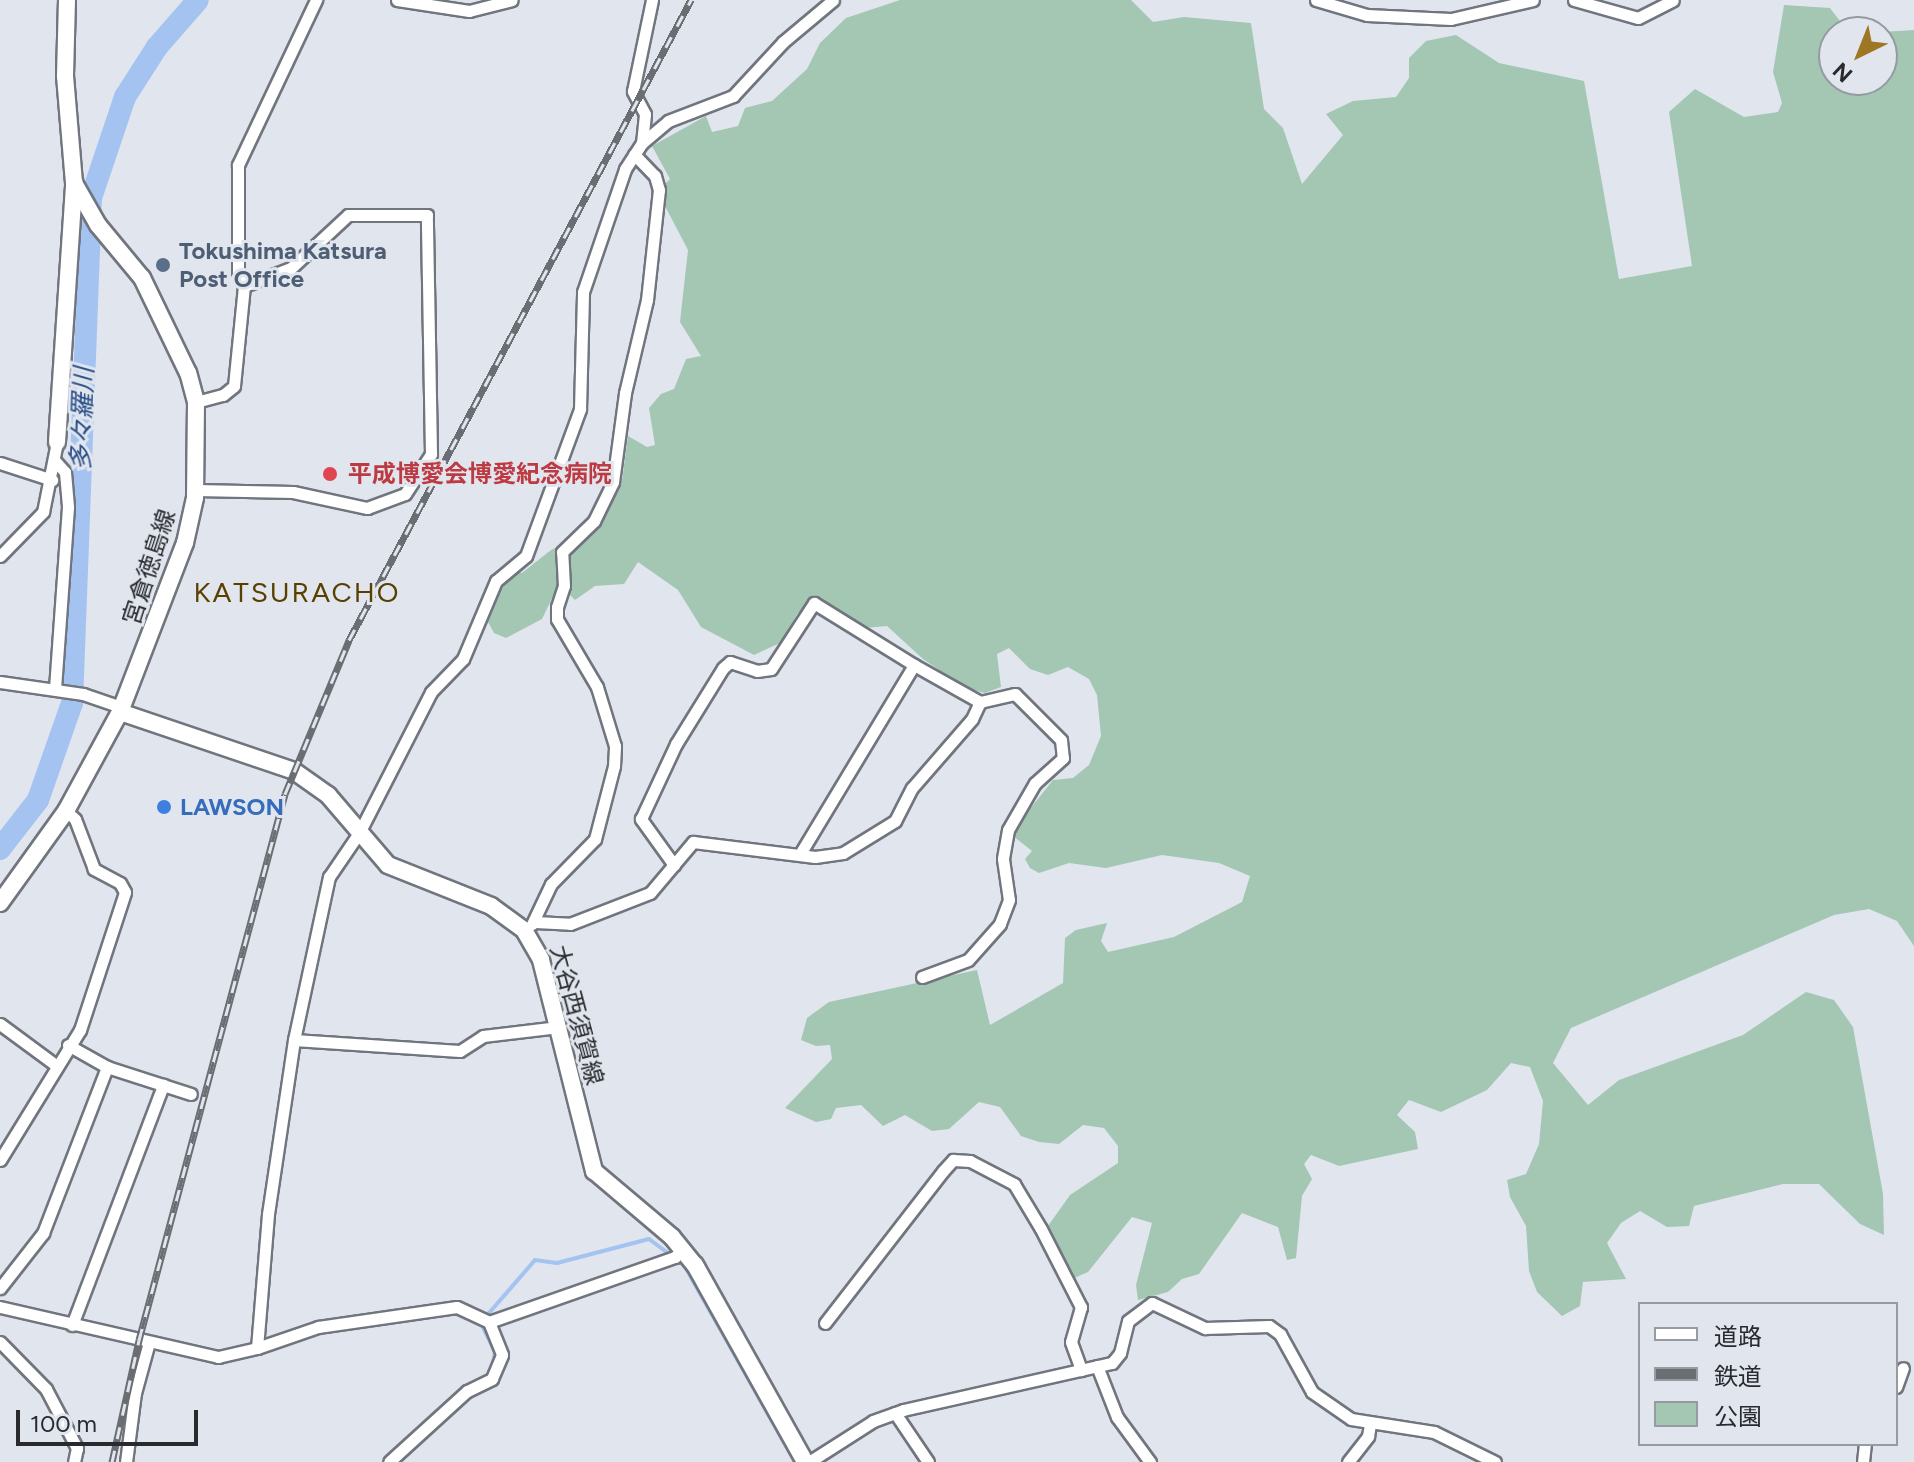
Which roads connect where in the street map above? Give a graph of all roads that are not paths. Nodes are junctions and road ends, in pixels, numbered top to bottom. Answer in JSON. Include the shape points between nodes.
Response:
{"nodes":[{"id":1,"x":67,"y":0,"type":"edge"},
{"id":2,"x":316,"y":0,"type":"edge"},
{"id":3,"x":397,"y":0,"type":"edge"},
{"id":4,"x":512,"y":0,"type":"edge"},
{"id":5,"x":652,"y":0,"type":"edge"},
{"id":6,"x":833,"y":0,"type":"edge"},
{"id":7,"x":1316,"y":0,"type":"edge"},
{"id":8,"x":1533,"y":0,"type":"edge"},
{"id":9,"x":1574,"y":0,"type":"edge"},
{"id":10,"x":1673,"y":0,"type":"edge"},
{"id":11,"x":645,"y":114,"type":"junction"},
{"id":12,"x":668,"y":121,"type":"junction"},
{"id":13,"x":642,"y":143,"type":"junction"},
{"id":14,"x":634,"y":154,"type":"junction"},
{"id":15,"x":76,"y":188,"type":"junction"},
{"id":16,"x":244,"y":286,"type":"junction"},
{"id":17,"x":196,"y":402,"type":"junction"},
{"id":18,"x":57,"y":442,"type":"joint"},
{"id":19,"x":55,"y":461,"type":"junction"},
{"id":20,"x":0,"y":463,"type":"edge"},
{"id":21,"x":52,"y":480,"type":"junction"},
{"id":22,"x":196,"y":490,"type":"junction"},
{"id":23,"x":0,"y":556,"type":"edge"},
{"id":24,"x":914,"y":665,"type":"junction"},
{"id":25,"x":0,"y":682,"type":"edge"},
{"id":26,"x":59,"y":688,"type":"junction"},
{"id":27,"x":980,"y":702,"type":"junction"},
{"id":28,"x":120,"y":712,"type":"junction"},
{"id":29,"x":66,"y":811,"type":"junction"},
{"id":30,"x":359,"y":833,"type":"junction"},
{"id":31,"x":800,"y":854,"type":"junction"},
{"id":32,"x":674,"y":865,"type":"junction"},
{"id":33,"x":0,"y":903,"type":"edge"},
{"id":34,"x":530,"y":926,"type":"junction"},
{"id":35,"x":922,"y":977,"type":"dead end"},
{"id":36,"x":0,"y":1024,"type":"edge"},
{"id":37,"x":558,"y":1027,"type":"junction"},
{"id":38,"x":294,"y":1040,"type":"junction"},
{"id":39,"x":68,"y":1045,"type":"junction"},
{"id":40,"x":57,"y":1066,"type":"junction"},
{"id":41,"x":107,"y":1067,"type":"junction"},
{"id":42,"x":163,"y":1085,"type":"junction"},
{"id":43,"x":191,"y":1094,"type":"dead end"},
{"id":44,"x":0,"y":1160,"type":"edge"},
{"id":45,"x":683,"y":1249,"type":"junction"},
{"id":46,"x":0,"y":1288,"type":"edge"},
{"id":47,"x":0,"y":1307,"type":"edge"},
{"id":48,"x":489,"y":1322,"type":"junction"},
{"id":49,"x":825,"y":1323,"type":"dead end"},
{"id":50,"x":72,"y":1325,"type":"junction"},
{"id":51,"x":0,"y":1342,"type":"edge"},
{"id":52,"x":149,"y":1342,"type":"junction"},
{"id":53,"x":257,"y":1348,"type":"junction"},
{"id":54,"x":1097,"y":1366,"type":"junction"},
{"id":55,"x":1903,"y":1368,"type":"dead end"},
{"id":56,"x":1081,"y":1370,"type":"junction"},
{"id":57,"x":1898,"y":1382,"type":"edge"},
{"id":58,"x":895,"y":1413,"type":"junction"},
{"id":59,"x":1370,"y":1425,"type":"junction"},
{"id":60,"x":74,"y":1462,"type":"edge"},
{"id":61,"x":126,"y":1462,"type":"edge"},
{"id":62,"x":389,"y":1462,"type":"edge"},
{"id":63,"x":807,"y":1462,"type":"edge"},
{"id":64,"x":928,"y":1462,"type":"edge"},
{"id":65,"x":1150,"y":1462,"type":"edge"},
{"id":66,"x":1348,"y":1462,"type":"edge"},
{"id":67,"x":1495,"y":1462,"type":"edge"}],
"edges":[{"from":1,"to":15,"type":"main road","name":"宮倉徳島線","via":[[65,76]]},
{"from":2,"to":16,"type":"street","via":[[238,165],[238,271]]},
{"from":3,"to":4,"type":"street","via":[[469,11]]},
{"from":5,"to":11,"type":"street","via":[[633,91]]},
{"from":6,"to":12,"type":"street","via":[[783,42],[733,96]]},
{"from":7,"to":8,"type":"street","via":[[1367,15],[1451,19]]},
{"from":9,"to":10,"type":"street","via":[[1638,18]]},
{"from":11,"to":12,"type":"street"},
{"from":11,"to":13,"type":"street"},
{"from":12,"to":13,"type":"street"},
{"from":13,"to":14,"type":"street"},
{"from":14,"to":30,"type":"street","via":[[583,292],[580,409],[526,556],[496,581],[463,659],[431,692]]},
{"from":14,"to":34,"type":"street","via":[[655,176],[659,190],[647,300],[625,393],[613,482],[594,521],[562,552],[564,586],[557,607],[557,619],[597,687],[615,746],[614,766],[595,839],[551,884]]},
{"from":15,"to":17,"type":"main road","name":"宮倉徳島線","via":[[98,225],[142,278],[188,373]]},
{"from":15,"to":18,"type":"main road"},
{"from":16,"to":17,"type":"street","via":[[234,386],[223,395]]},
{"from":16,"to":22,"type":"street","via":[[291,268],[348,215],[427,215],[431,454],[405,494],[367,508],[293,492]]},
{"from":17,"to":22,"type":"main road","name":"宮倉徳島線"},
{"from":18,"to":19,"type":"street"},
{"from":19,"to":21,"type":"street"},
{"from":19,"to":26,"type":"street","via":[[65,472],[68,507]]},
{"from":20,"to":21,"type":"street"},
{"from":21,"to":23,"type":"street","via":[[43,512]]},
{"from":22,"to":28,"type":"main road","name":"宮倉徳島線","via":[[185,543]]},
{"from":24,"to":27,"type":"street"},
{"from":24,"to":31,"type":"street"},
{"from":24,"to":32,"type":"street","via":[[814,603],[771,669],[757,671],[730,662],[676,744],[641,819]]},
{"from":25,"to":26,"type":"street"},
{"from":26,"to":28,"type":"street","via":[[115,705]]},
{"from":27,"to":31,"type":"street","via":[[972,719],[912,788],[895,821],[837,855]]},
{"from":27,"to":35,"type":"street","via":[[1021,696],[1065,751],[1024,797],[1008,830],[1003,859],[1009,900],[1000,924],[968,960]]},
{"from":28,"to":29,"type":"main road","name":"宮倉徳島線"},
{"from":28,"to":30,"type":"main road","name":"大谷西須賀線","via":[[294,771],[328,795]]},
{"from":29,"to":33,"type":"main road","name":"宮倉徳島線"},
{"from":29,"to":39,"type":"street","via":[[75,819],[94,869],[120,883],[125,892],[80,1030]]},
{"from":30,"to":34,"type":"main road","name":"大谷西須賀線","via":[[388,865]]},
{"from":30,"to":38,"type":"street","via":[[329,877]]},
{"from":31,"to":32,"type":"street","via":[[693,842]]},
{"from":32,"to":34,"type":"street","via":[[669,876],[639,898],[570,924]]},
{"from":34,"to":37,"type":"main road","name":"大谷西須賀線"},
{"from":36,"to":40,"type":"street"},
{"from":37,"to":38,"type":"street","via":[[483,1036],[460,1051]]},
{"from":37,"to":45,"type":"main road","name":"大谷西須賀線","via":[[594,1171]]},
{"from":38,"to":53,"type":"street","via":[[268,1214]]},
{"from":39,"to":40,"type":"street"},
{"from":39,"to":41,"type":"street"},
{"from":40,"to":44,"type":"street"},
{"from":41,"to":42,"type":"street"},
{"from":41,"to":46,"type":"street","via":[[43,1233]]},
{"from":42,"to":43,"type":"street"},
{"from":42,"to":50,"type":"street"},
{"from":45,"to":48,"type":"street","via":[[675,1257]]},
{"from":45,"to":63,"type":"main road","name":"大谷西須賀線"},
{"from":47,"to":50,"type":"street"},
{"from":48,"to":53,"type":"street","via":[[457,1307],[318,1327]]},
{"from":48,"to":62,"type":"street","via":[[502,1355],[492,1379],[467,1391]]},
{"from":49,"to":56,"type":"street","via":[[943,1171],[953,1160],[970,1161],[1014,1184],[1041,1229],[1081,1307],[1071,1342]]},
{"from":50,"to":52,"type":"street"},
{"from":51,"to":60,"type":"street","via":[[46,1389],[61,1427],[77,1448]]},
{"from":52,"to":53,"type":"street","via":[[218,1357]]},
{"from":52,"to":61,"type":"street","via":[[135,1393]]},
{"from":54,"to":56,"type":"street"},
{"from":54,"to":59,"type":"street","via":[[1112,1363],[1128,1321],[1152,1303],[1205,1328],[1269,1326],[1280,1334],[1312,1392],[1351,1419]]},
{"from":54,"to":65,"type":"street","via":[[1117,1417]]},
{"from":55,"to":57,"type":"street"},
{"from":56,"to":58,"type":"street"},
{"from":58,"to":63,"type":"street"},
{"from":58,"to":64,"type":"street"},
{"from":59,"to":66,"type":"street"},
{"from":59,"to":67,"type":"street","via":[[1434,1432]]}]}
